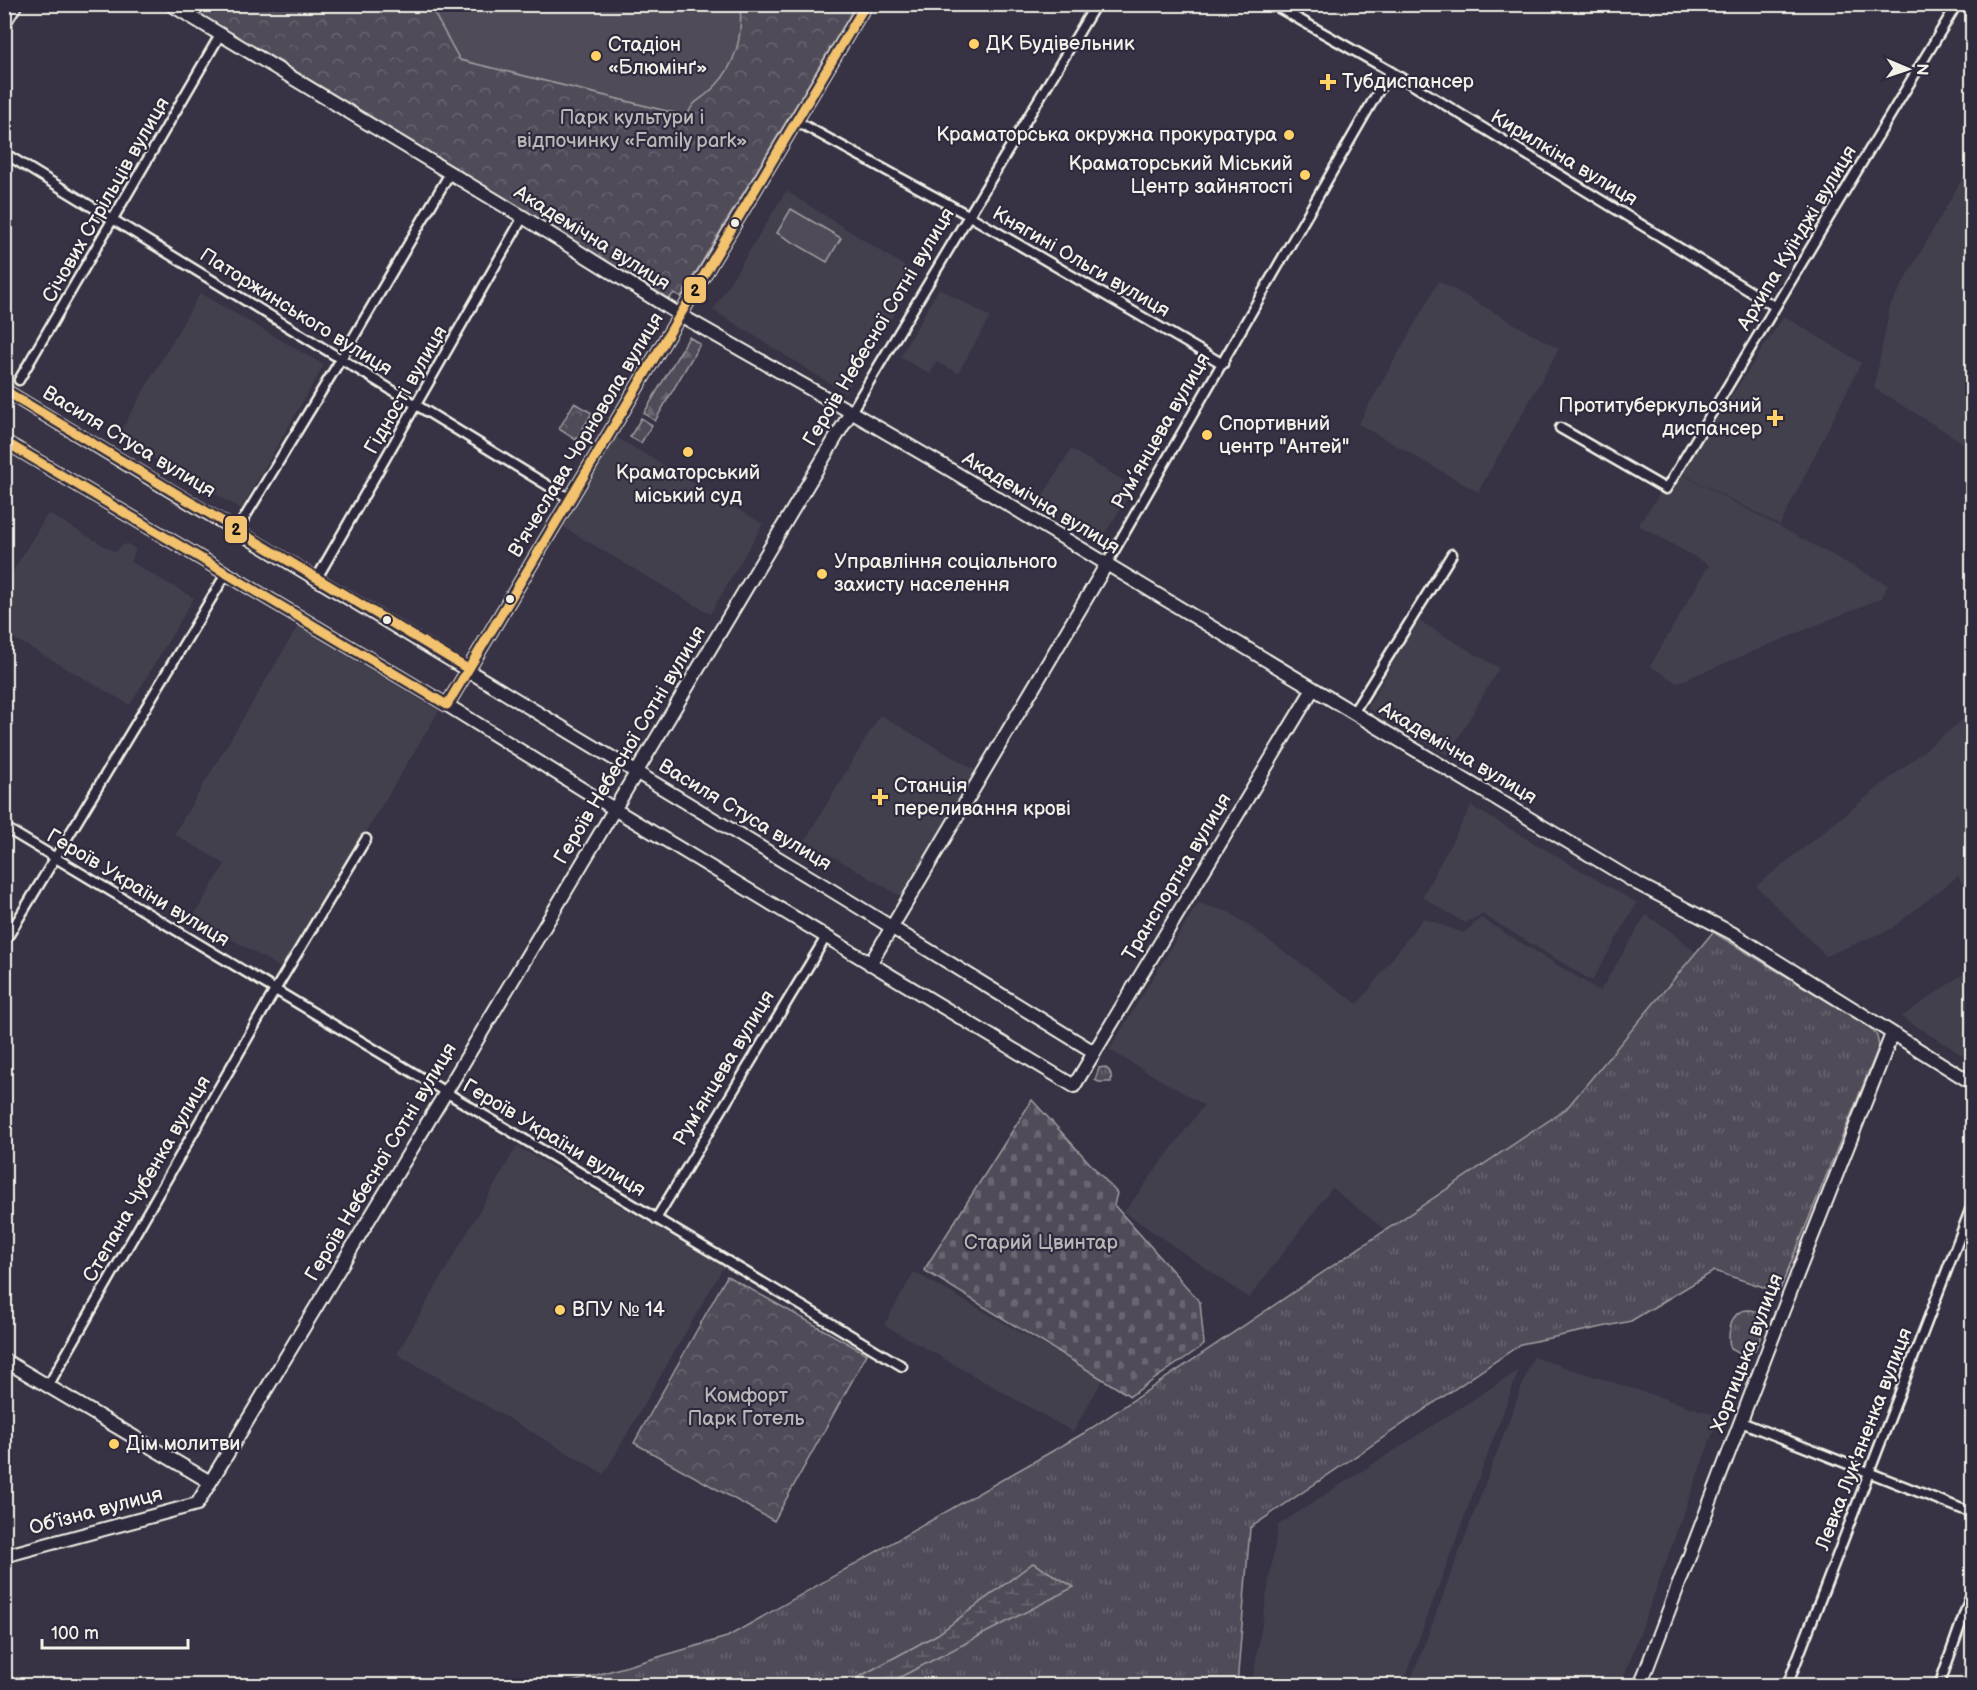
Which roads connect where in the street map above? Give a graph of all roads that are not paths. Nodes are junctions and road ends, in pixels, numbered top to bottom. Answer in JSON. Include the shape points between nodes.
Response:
{"nodes":[{"id":1,"x":16,"y":4,"type":"edge"},
{"id":2,"x":170,"y":4,"type":"edge"},
{"id":3,"x":866,"y":4,"type":"edge"},
{"id":4,"x":1096,"y":4,"type":"edge"},
{"id":5,"x":1272,"y":4,"type":"edge"},
{"id":6,"x":1957,"y":4,"type":"edge"},
{"id":7,"x":4,"y":23,"type":"edge"},
{"id":8,"x":220,"y":35,"type":"junction"},
{"id":9,"x":1390,"y":71,"type":"junction"},
{"id":10,"x":796,"y":121,"type":"junction"},
{"id":11,"x":4,"y":153,"type":"edge"},
{"id":12,"x":450,"y":173,"type":"junction"},
{"id":13,"x":968,"y":215,"type":"junction"},
{"id":14,"x":523,"y":218,"type":"junction"},
{"id":15,"x":114,"y":220,"type":"junction"},
{"id":16,"x":1774,"y":306,"type":"junction"},
{"id":17,"x":680,"y":315,"type":"junction"},
{"id":18,"x":341,"y":359,"type":"junction"},
{"id":19,"x":1223,"y":364,"type":"junction"},
{"id":20,"x":19,"y":380,"type":"dead end"},
{"id":21,"x":4,"y":390,"type":"edge"},
{"id":22,"x":416,"y":405,"type":"junction"},
{"id":23,"x":851,"y":412,"type":"junction"},
{"id":24,"x":1560,"y":428,"type":"dead end"},
{"id":25,"x":4,"y":441,"type":"edge"},
{"id":26,"x":570,"y":499,"type":"junction"},
{"id":27,"x":237,"y":530,"type":"junction"},
{"id":28,"x":1452,"y":554,"type":"dead end"},
{"id":29,"x":1106,"y":565,"type":"junction"},
{"id":30,"x":226,"y":573,"type":"junction"},
{"id":31,"x":317,"y":578,"type":"junction"},
{"id":32,"x":468,"y":669,"type":"junction"},
{"id":33,"x":1314,"y":689,"type":"junction"},
{"id":34,"x":447,"y":705,"type":"junction"},
{"id":35,"x":1353,"y":713,"type":"junction"},
{"id":36,"x":637,"y":772,"type":"junction"},
{"id":37,"x":615,"y":810,"type":"junction"},
{"id":38,"x":4,"y":827,"type":"edge"},
{"id":39,"x":366,"y":839,"type":"dead end"},
{"id":40,"x":55,"y":857,"type":"junction"},
{"id":41,"x":892,"y":927,"type":"junction"},
{"id":42,"x":826,"y":937,"type":"junction"},
{"id":43,"x":4,"y":943,"type":"edge"},
{"id":44,"x":870,"y":964,"type":"junction"},
{"id":45,"x":275,"y":990,"type":"junction"},
{"id":46,"x":1892,"y":1034,"type":"junction"},
{"id":47,"x":1094,"y":1052,"type":"junction"},
{"id":48,"x":1972,"y":1083,"type":"edge"},
{"id":49,"x":446,"y":1092,"type":"junction"},
{"id":50,"x":1972,"y":1205,"type":"edge"},
{"id":51,"x":656,"y":1219,"type":"junction"},
{"id":52,"x":4,"y":1360,"type":"edge"},
{"id":53,"x":902,"y":1366,"type":"dead end"},
{"id":54,"x":48,"y":1386,"type":"junction"},
{"id":55,"x":1741,"y":1422,"type":"junction"},
{"id":56,"x":1868,"y":1473,"type":"junction"},
{"id":57,"x":210,"y":1482,"type":"junction"},
{"id":58,"x":197,"y":1504,"type":"joint"},
{"id":59,"x":1972,"y":1513,"type":"edge"},
{"id":60,"x":4,"y":1556,"type":"edge"},
{"id":61,"x":1972,"y":1592,"type":"edge"},
{"id":62,"x":1640,"y":1686,"type":"edge"},
{"id":63,"x":1787,"y":1686,"type":"edge"},
{"id":64,"x":1939,"y":1686,"type":"edge"}],
"edges":[{"from":1,"to":7,"type":"street"},
{"from":2,"to":8,"type":"street","name":"Академічна вулиця"},
{"from":3,"to":10,"type":"street","name":"В'ячеслава Чорновола вулиця"},
{"from":4,"to":13,"type":"street","name":"Героїв Небесної Сотні вулиця"},
{"from":5,"to":9,"type":"street","name":"Кирилкіна вулиця"},
{"from":6,"to":16,"type":"street","name":"Архипа Куїнджі вулиця"},
{"from":8,"to":12,"type":"street","name":"Академічна вулиця"},
{"from":8,"to":15,"type":"street","name":"Січових Стрільців вулиця"},
{"from":9,"to":16,"type":"street","name":"Кирилкіна вулиця"},
{"from":9,"to":19,"type":"street","name":"Рум’янцева вулиця"},
{"from":10,"to":13,"type":"street","name":"Княгині Ольги вулиця"},
{"from":10,"to":17,"type":"street","name":"В'ячеслава Чорновола вулиця"},
{"from":11,"to":15,"type":"street","name":"Паторжинського вулиця"},
{"from":12,"to":14,"type":"street","name":"Академічна вулиця"},
{"from":12,"to":18,"type":"street"},
{"from":13,"to":19,"type":"street","name":"Княгині Ольги вулиця"},
{"from":13,"to":23,"type":"street","name":"Героїв Небесної Сотні вулиця"},
{"from":14,"to":17,"type":"street","name":"Академічна вулиця"},
{"from":14,"to":22,"type":"street","name":"Гідності вулиця"},
{"from":15,"to":18,"type":"street","name":"Паторжинського вулиця"},
{"from":15,"to":20,"type":"street","name":"Січових Стрільців вулиця"},
{"from":16,"to":24,"type":"street","name":"Архипа Куїнджі вулиця","via":[[1666,489]]},
{"from":17,"to":23,"type":"street","name":"Академічна вулиця"},
{"from":17,"to":26,"type":"street","name":"В'ячеслава Чорновола вулиця"},
{"from":18,"to":22,"type":"street","name":"Паторжинського вулиця"},
{"from":18,"to":27,"type":"street"},
{"from":19,"to":29,"type":"street","name":"Рум’янцева вулиця"},
{"from":21,"to":27,"type":"street","name":"Василя Стуса вулиця"},
{"from":22,"to":26,"type":"street","name":"Паторжинського вулиця"},
{"from":22,"to":31,"type":"street","name":"Гідності вулиця"},
{"from":23,"to":29,"type":"street","name":"Академічна вулиця"},
{"from":23,"to":36,"type":"street","name":"Героїв Небесної Сотні вулиця"},
{"from":25,"to":30,"type":"street"},
{"from":26,"to":32,"type":"street","name":"В'ячеслава Чорновола вулиця"},
{"from":27,"to":31,"type":"street","name":"Василя Стуса вулиця"},
{"from":28,"to":35,"type":"street"},
{"from":29,"to":33,"type":"street","name":"Академічна вулиця"},
{"from":29,"to":41,"type":"street","name":"Рум’янцева вулиця"},
{"from":30,"to":34,"type":"street"},
{"from":30,"to":40,"type":"street"},
{"from":31,"to":32,"type":"street","name":"Василя Стуса вулиця"},
{"from":32,"to":34,"type":"street","name":"В'ячеслава Чорновола вулиця"},
{"from":32,"to":36,"type":"street","name":"Василя Стуса вулиця"},
{"from":33,"to":35,"type":"street","name":"Академічна вулиця"},
{"from":33,"to":47,"type":"street","name":"Транспортна вулиця"},
{"from":34,"to":37,"type":"street"},
{"from":35,"to":46,"type":"street","name":"Академічна вулиця","via":[[1638,884],[1732,933]]},
{"from":36,"to":37,"type":"street","name":"Героїв Небесної Сотні вулиця"},
{"from":36,"to":41,"type":"street","name":"Василя Стуса вулиця"},
{"from":37,"to":42,"type":"street"},
{"from":37,"to":49,"type":"street","name":"Героїв Небесної Сотні вулиця"},
{"from":38,"to":40,"type":"street","name":"Героїв України вулиця"},
{"from":39,"to":45,"type":"street"},
{"from":40,"to":43,"type":"street"},
{"from":40,"to":45,"type":"street","name":"Героїв України вулиця"},
{"from":41,"to":44,"type":"street","name":"Рум’янцева вулиця"},
{"from":41,"to":47,"type":"street","name":"Василя Стуса вулиця"},
{"from":42,"to":44,"type":"street"},
{"from":42,"to":51,"type":"street","name":"Рум’янцева вулиця"},
{"from":44,"to":47,"type":"street","name":"Транспортна вулиця","via":[[1074,1086]]},
{"from":45,"to":49,"type":"street","name":"Героїв України вулиця"},
{"from":45,"to":54,"type":"street","name":"Степана Чубенка вулиця"},
{"from":46,"to":48,"type":"street","name":"Академічна вулиця"},
{"from":46,"to":55,"type":"street","name":"Хортицька вулиця"},
{"from":49,"to":51,"type":"street","name":"Героїв України вулиця"},
{"from":49,"to":57,"type":"street","name":"Героїв Небесної Сотні вулиця"},
{"from":50,"to":56,"type":"street","name":"Левка Лук'яненка вулиця"},
{"from":51,"to":53,"type":"street","name":"Героїв України вулиця"},
{"from":52,"to":54,"type":"street"},
{"from":54,"to":57,"type":"street"},
{"from":55,"to":56,"type":"street"},
{"from":55,"to":62,"type":"street","name":"Хортицька вулиця"},
{"from":56,"to":59,"type":"street"},
{"from":56,"to":63,"type":"street","name":"Левка Лук'яненка вулиця"},
{"from":57,"to":58,"type":"street","name":"Героїв Небесної Сотні вулиця"},
{"from":58,"to":60,"type":"street","name":"Об’їзна вулиця"},
{"from":61,"to":64,"type":"street"}]}
